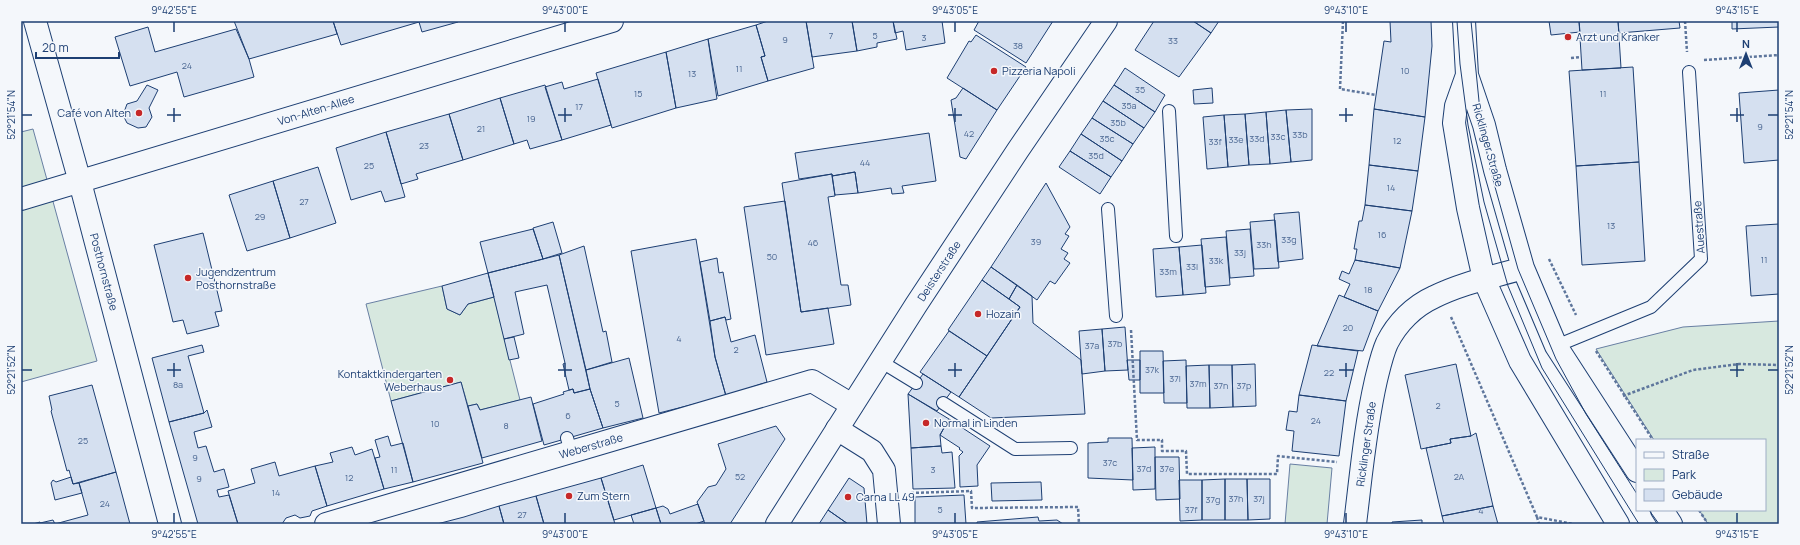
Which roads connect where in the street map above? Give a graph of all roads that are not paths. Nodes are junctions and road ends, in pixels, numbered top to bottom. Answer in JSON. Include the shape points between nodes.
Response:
{"nodes":[{"id":1,"x":36,"y":21,"type":"edge"},
{"id":2,"x":612,"y":21,"type":"edge"},
{"id":3,"x":1106,"y":21,"type":"edge"},
{"id":4,"x":1464,"y":21,"type":"edge"},
{"id":5,"x":1689,"y":66,"type":"road end"},
{"id":6,"x":1467,"y":75,"type":"junction"},
{"id":7,"x":1169,"y":111,"type":"dead end"},
{"id":8,"x":80,"y":182,"type":"junction"},
{"id":9,"x":21,"y":199,"type":"edge"},
{"id":10,"x":1108,"y":209,"type":"dead end"},
{"id":11,"x":1176,"y":236,"type":"dead end"},
{"id":12,"x":1523,"y":268,"type":"junction"},
{"id":13,"x":1484,"y":278,"type":"junction"},
{"id":14,"x":1116,"y":316,"type":"road end"},
{"id":15,"x":1556,"y":346,"type":"junction"},
{"id":16,"x":880,"y":361,"type":"junction"},
{"id":17,"x":916,"y":383,"type":"dead end"},
{"id":18,"x":943,"y":403,"type":"dead end"},
{"id":19,"x":852,"y":405,"type":"junction"},
{"id":20,"x":837,"y":429,"type":"junction"},
{"id":21,"x":1071,"y":448,"type":"dead end"},
{"id":22,"x":1636,"y":469,"type":"edge"},
{"id":23,"x":1663,"y":511,"type":"edge"},
{"id":24,"x":170,"y":524,"type":"edge"},
{"id":25,"x":326,"y":524,"type":"edge"},
{"id":26,"x":777,"y":524,"type":"edge"},
{"id":27,"x":889,"y":524,"type":"edge"},
{"id":28,"x":1355,"y":524,"type":"edge"},
{"id":29,"x":1618,"y":524,"type":"edge"},
{"id":30,"x":1671,"y":524,"type":"edge"}],
"edges":[{"from":1,"to":8,"type":"street","name":"Posthornstraße"},
{"from":2,"to":8,"type":"street","name":"Von-Alten-Allee"},
{"from":3,"to":16,"type":"street","name":"Deisterstraße"},
{"from":4,"to":6,"type":"street","name":"Ricklinger Straße"},
{"from":5,"to":15,"type":"lane","name":"Auestraße","via":[[1701,259],[1651,307]]},
{"from":6,"to":12,"type":"street","name":"Ricklinger Straße","via":[[1484,125]]},
{"from":6,"to":13,"type":"street","name":"Ricklinger Straße","via":[[1456,106],[1454,123],[1468,208]]},
{"from":7,"to":11,"type":"lane"},
{"from":8,"to":9,"type":"street","name":"Von-Alten-Allee"},
{"from":8,"to":24,"type":"street","name":"Posthornstraße"},
{"from":10,"to":14,"type":"lane"},
{"from":12,"to":13,"type":"street","name":"Ricklinger Straße"},
{"from":12,"to":15,"type":"street"},
{"from":13,"to":28,"type":"street","name":"Ricklinger Straße","via":[[1440,294],[1418,306],[1404,317],[1387,342],[1368,415]]},
{"from":13,"to":29,"type":"street","via":[[1520,361]]},
{"from":15,"to":22,"type":"street"},
{"from":16,"to":17,"type":"lane"},
{"from":16,"to":19,"type":"street","name":"Deisterstraße"},
{"from":18,"to":21,"type":"lane","via":[[1015,450]]},
{"from":19,"to":20,"type":"street","name":"Deisterstraße"},
{"from":19,"to":25,"type":"street","name":"Weberstraße","via":[[812,381],[569,445]]},
{"from":20,"to":26,"type":"street","name":"Deisterstraße"},
{"from":20,"to":27,"type":"street","via":[[872,451],[884,470]]},
{"from":23,"to":30,"type":"street"}]}
